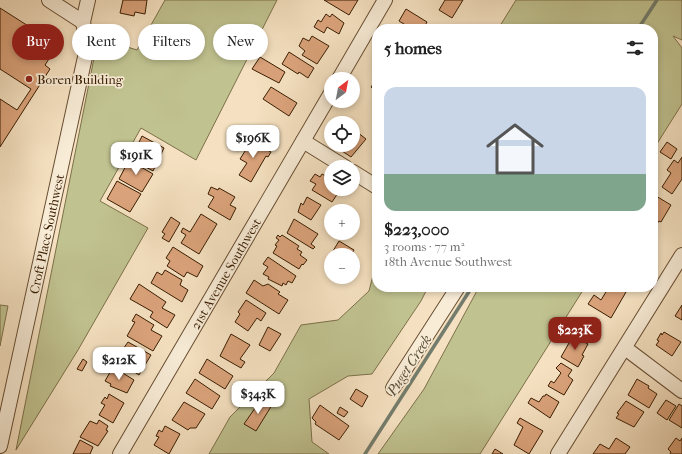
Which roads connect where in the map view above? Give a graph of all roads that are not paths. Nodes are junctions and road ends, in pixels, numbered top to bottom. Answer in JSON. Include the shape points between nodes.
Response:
{"nodes":[{"id":1,"x":50,"y":0,"type":"edge"},
{"id":2,"x":88,"y":0,"type":"edge"},
{"id":3,"x":385,"y":0,"type":"edge"},
{"id":4,"x":83,"y":22,"type":"junction"},
{"id":5,"x":343,"y":72,"type":"edge"},
{"id":6,"x":324,"y":105,"type":"edge"},
{"id":7,"x":303,"y":141,"type":"junction"},
{"id":8,"x":334,"y":160,"type":"edge"},
{"id":9,"x":360,"y":176,"type":"edge"},
{"id":10,"x":372,"y":184,"type":"edge"},
{"id":11,"x":682,"y":255,"type":"edge"},
{"id":12,"x":455,"y":292,"type":"edge"},
{"id":13,"x":625,"y":348,"type":"junction"},
{"id":14,"x":394,"y":388,"type":"dead end"},
{"id":15,"x":682,"y":391,"type":"edge"},
{"id":16,"x":0,"y":446,"type":"edge"},
{"id":17,"x":120,"y":454,"type":"edge"},
{"id":18,"x":558,"y":454,"type":"edge"}],
"edges":[{"from":1,"to":4,"type":"street"},
{"from":2,"to":4,"type":"street"},
{"from":3,"to":5,"type":"street"},
{"from":4,"to":16,"type":"street","name":"Croft Place Southwest","via":[[87,44],[86,57]]},
{"from":6,"to":7,"type":"street","name":"21st Avenue Southwest"},
{"from":7,"to":8,"type":"street"},
{"from":7,"to":17,"type":"street","name":"21st Avenue Southwest"},
{"from":9,"to":10,"type":"street"},
{"from":11,"to":13,"type":"street"},
{"from":12,"to":14,"type":"street"},
{"from":13,"to":15,"type":"street"},
{"from":13,"to":18,"type":"street"}]}
